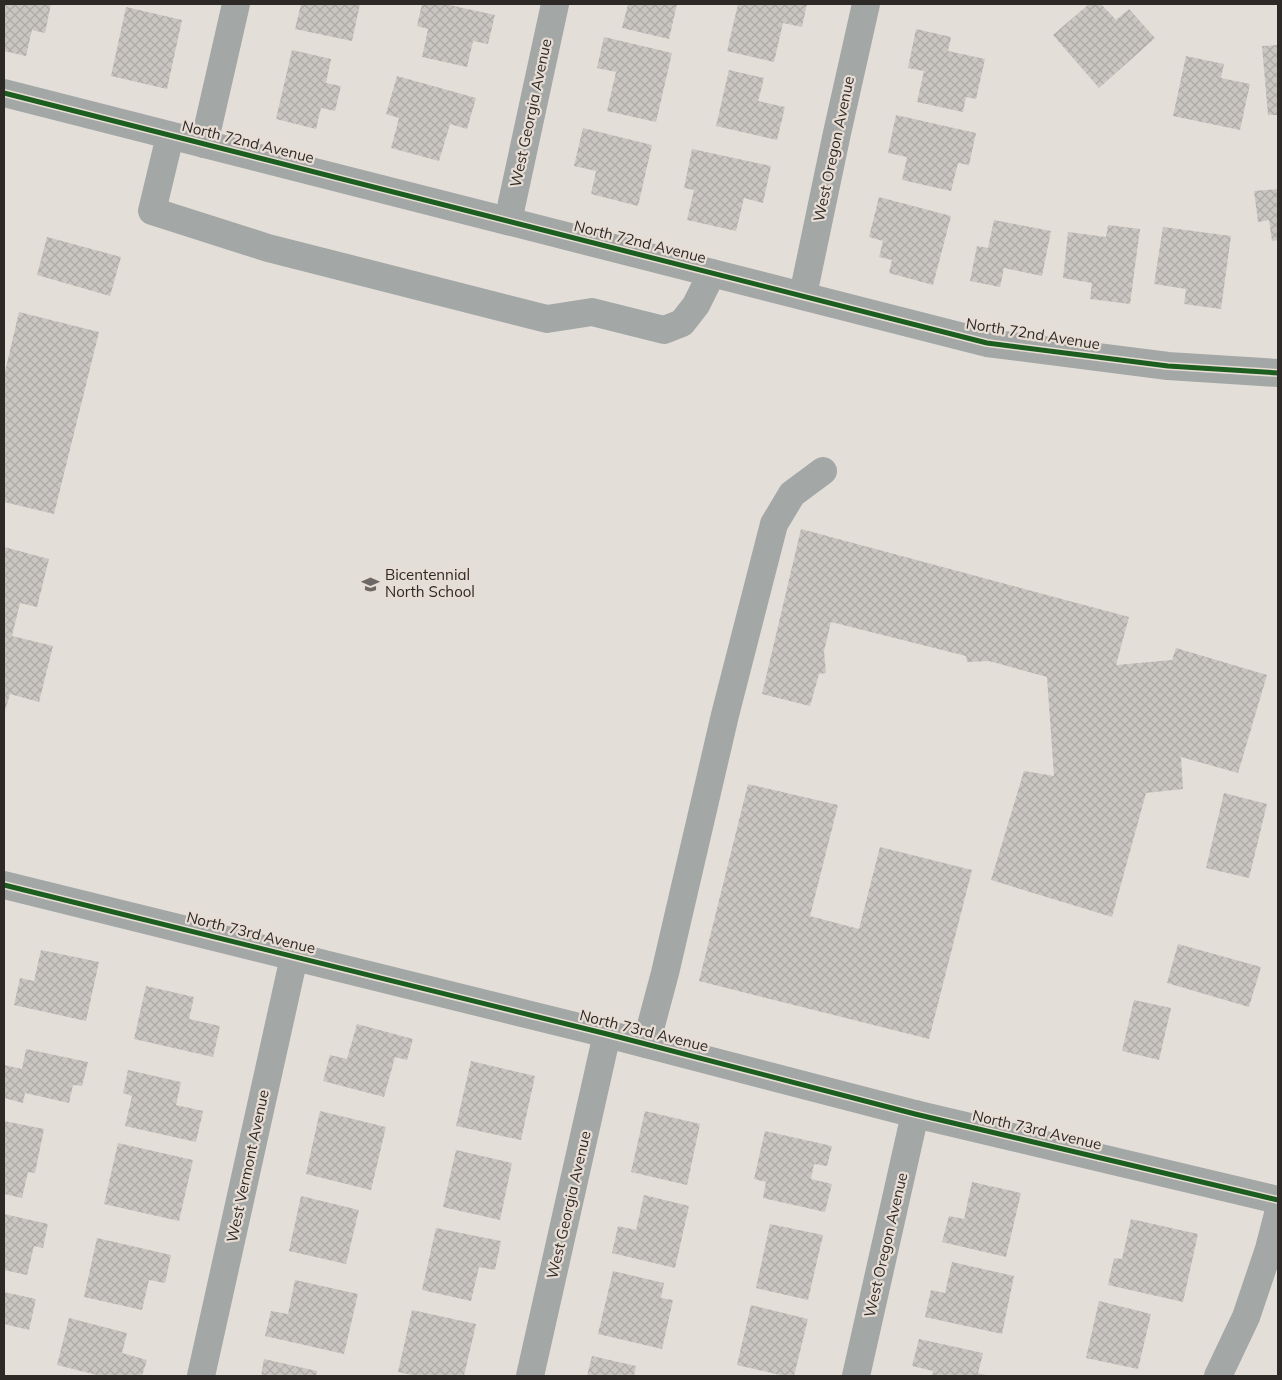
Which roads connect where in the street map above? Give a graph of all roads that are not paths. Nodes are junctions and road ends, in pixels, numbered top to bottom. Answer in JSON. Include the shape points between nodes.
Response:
{"nodes":[{"id":1,"x":236,"y":4,"type":"edge"},
{"id":2,"x":555,"y":4,"type":"edge"},
{"id":3,"x":866,"y":4,"type":"edge"},
{"id":4,"x":4,"y":93,"type":"edge"},
{"id":5,"x":170,"y":136,"type":"junction"},
{"id":6,"x":204,"y":144,"type":"junction"},
{"id":7,"x":508,"y":221,"type":"junction"},
{"id":8,"x":712,"y":273,"type":"junction"},
{"id":9,"x":803,"y":296,"type":"junction"},
{"id":10,"x":1278,"y":373,"type":"edge"},
{"id":11,"x":823,"y":471,"type":"dead end"},
{"id":12,"x":4,"y":885,"type":"edge"},
{"id":13,"x":294,"y":957,"type":"junction"},
{"id":14,"x":607,"y":1034,"type":"junction"},
{"id":15,"x":646,"y":1044,"type":"junction"},
{"id":16,"x":915,"y":1114,"type":"junction"},
{"id":17,"x":1278,"y":1200,"type":"edge"},
{"id":18,"x":1278,"y":1214,"type":"edge"},
{"id":19,"x":201,"y":1376,"type":"edge"},
{"id":20,"x":530,"y":1376,"type":"edge"},
{"id":21,"x":856,"y":1376,"type":"edge"},
{"id":22,"x":1218,"y":1376,"type":"edge"}],
"edges":[{"from":1,"to":6,"type":"street"},
{"from":2,"to":7,"type":"street","name":"West Georgia Avenue"},
{"from":3,"to":9,"type":"street","name":"West Oregon Avenue"},
{"from":4,"to":5,"type":"street","name":"North 72nd Avenue"},
{"from":5,"to":6,"type":"street","name":"North 72nd Avenue"},
{"from":5,"to":8,"type":"street","via":[[152,211],[268,248],[547,319],[592,312],[664,330],[682,323],[696,305]]},
{"from":6,"to":7,"type":"street","name":"North 72nd Avenue"},
{"from":7,"to":8,"type":"street","name":"North 72nd Avenue"},
{"from":8,"to":9,"type":"street","name":"North 72nd Avenue"},
{"from":9,"to":10,"type":"street","name":"North 72nd Avenue","via":[[987,343],[1168,366]]},
{"from":11,"to":15,"type":"street","via":[[792,494],[774,524]]},
{"from":12,"to":13,"type":"street","name":"North 73rd Avenue"},
{"from":13,"to":14,"type":"street","name":"North 73rd Avenue"},
{"from":13,"to":19,"type":"street","name":"West Vermont Avenue"},
{"from":14,"to":15,"type":"street","name":"North 73rd Avenue"},
{"from":14,"to":20,"type":"street","name":"West Georgia Avenue"},
{"from":15,"to":16,"type":"street","name":"North 73rd Avenue"},
{"from":16,"to":17,"type":"street","name":"North 73rd Avenue"},
{"from":16,"to":21,"type":"street","name":"West Oregon Avenue"},
{"from":18,"to":22,"type":"street","via":[[1246,1317]]}]}
